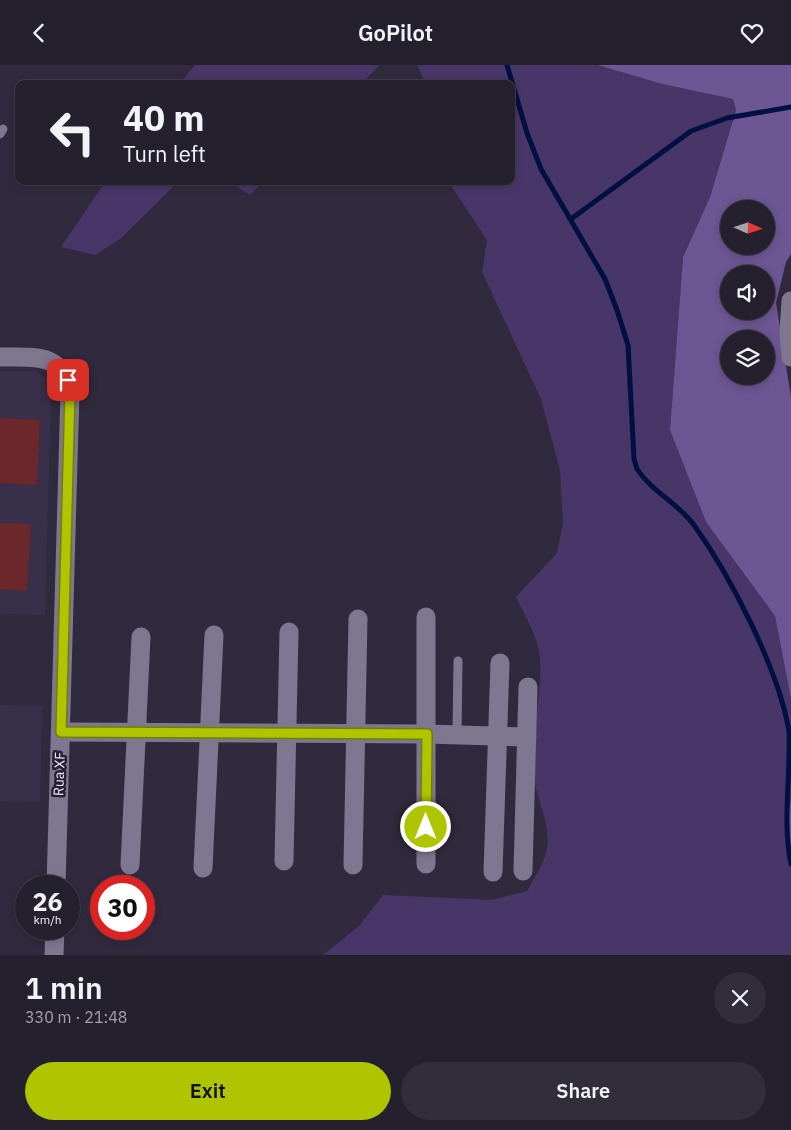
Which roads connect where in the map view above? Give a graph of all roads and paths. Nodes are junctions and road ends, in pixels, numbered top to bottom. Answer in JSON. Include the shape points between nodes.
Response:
{"nodes":[{"id":1,"x":791,"y":301,"type":"edge"},
{"id":2,"x":0,"y":357,"type":"edge"},
{"id":3,"x":791,"y":357,"type":"edge"},
{"id":4,"x":426,"y":617,"type":"dead end"},
{"id":5,"x":358,"y":619,"type":"dead end"},
{"id":6,"x":288,"y":632,"type":"dead end"},
{"id":7,"x":214,"y":635,"type":"dead end"},
{"id":8,"x":141,"y":637,"type":"dead end"},
{"id":9,"x":458,"y":661,"type":"dead end"},
{"id":10,"x":500,"y":663,"type":"dead end"},
{"id":11,"x":528,"y":687,"type":"dead end"},
{"id":12,"x":138,"y":731,"type":"junction"},
{"id":13,"x":61,"y":732,"type":"junction"},
{"id":14,"x":210,"y":732,"type":"junction"},
{"id":15,"x":285,"y":732,"type":"junction"},
{"id":16,"x":356,"y":733,"type":"junction"},
{"id":17,"x":427,"y":734,"type":"junction"},
{"id":18,"x":457,"y":735,"type":"junction"},
{"id":19,"x":498,"y":736,"type":"junction"},
{"id":20,"x":526,"y":737,"type":"junction"},
{"id":21,"x":284,"y":861,"type":"dead end"},
{"id":22,"x":426,"y":864,"type":"dead end"},
{"id":23,"x":130,"y":865,"type":"dead end"},
{"id":24,"x":353,"y":865,"type":"dead end"},
{"id":25,"x":203,"y":868,"type":"dead end"},
{"id":26,"x":523,"y":871,"type":"dead end"},
{"id":27,"x":492,"y":872,"type":"dead end"},
{"id":28,"x":56,"y":875,"type":"edge"},
{"id":29,"x":55,"y":940,"type":"edge"},
{"id":30,"x":54,"y":955,"type":"edge"}],
"edges":[{"from":1,"to":3,"type":"street"},
{"from":2,"to":13,"type":"street","name":"Rua XF","via":[[46,359],[55,363],[68,380],[70,392]]},
{"from":4,"to":17,"type":"street"},
{"from":5,"to":16,"type":"street"},
{"from":6,"to":15,"type":"street"},
{"from":7,"to":14,"type":"street"},
{"from":8,"to":12,"type":"street"},
{"from":9,"to":18,"type":"lane"},
{"from":10,"to":19,"type":"street"},
{"from":11,"to":20,"type":"street"},
{"from":12,"to":13,"type":"street"},
{"from":12,"to":14,"type":"street"},
{"from":12,"to":23,"type":"street"},
{"from":13,"to":28,"type":"street","name":"Rua XF"},
{"from":14,"to":15,"type":"street"},
{"from":14,"to":25,"type":"street"},
{"from":15,"to":16,"type":"street"},
{"from":15,"to":21,"type":"street"},
{"from":16,"to":17,"type":"street"},
{"from":16,"to":24,"type":"street"},
{"from":17,"to":18,"type":"street"},
{"from":17,"to":22,"type":"street"},
{"from":18,"to":19,"type":"street"},
{"from":19,"to":20,"type":"street"},
{"from":19,"to":27,"type":"street"},
{"from":20,"to":26,"type":"street"},
{"from":29,"to":30,"type":"street"}]}
